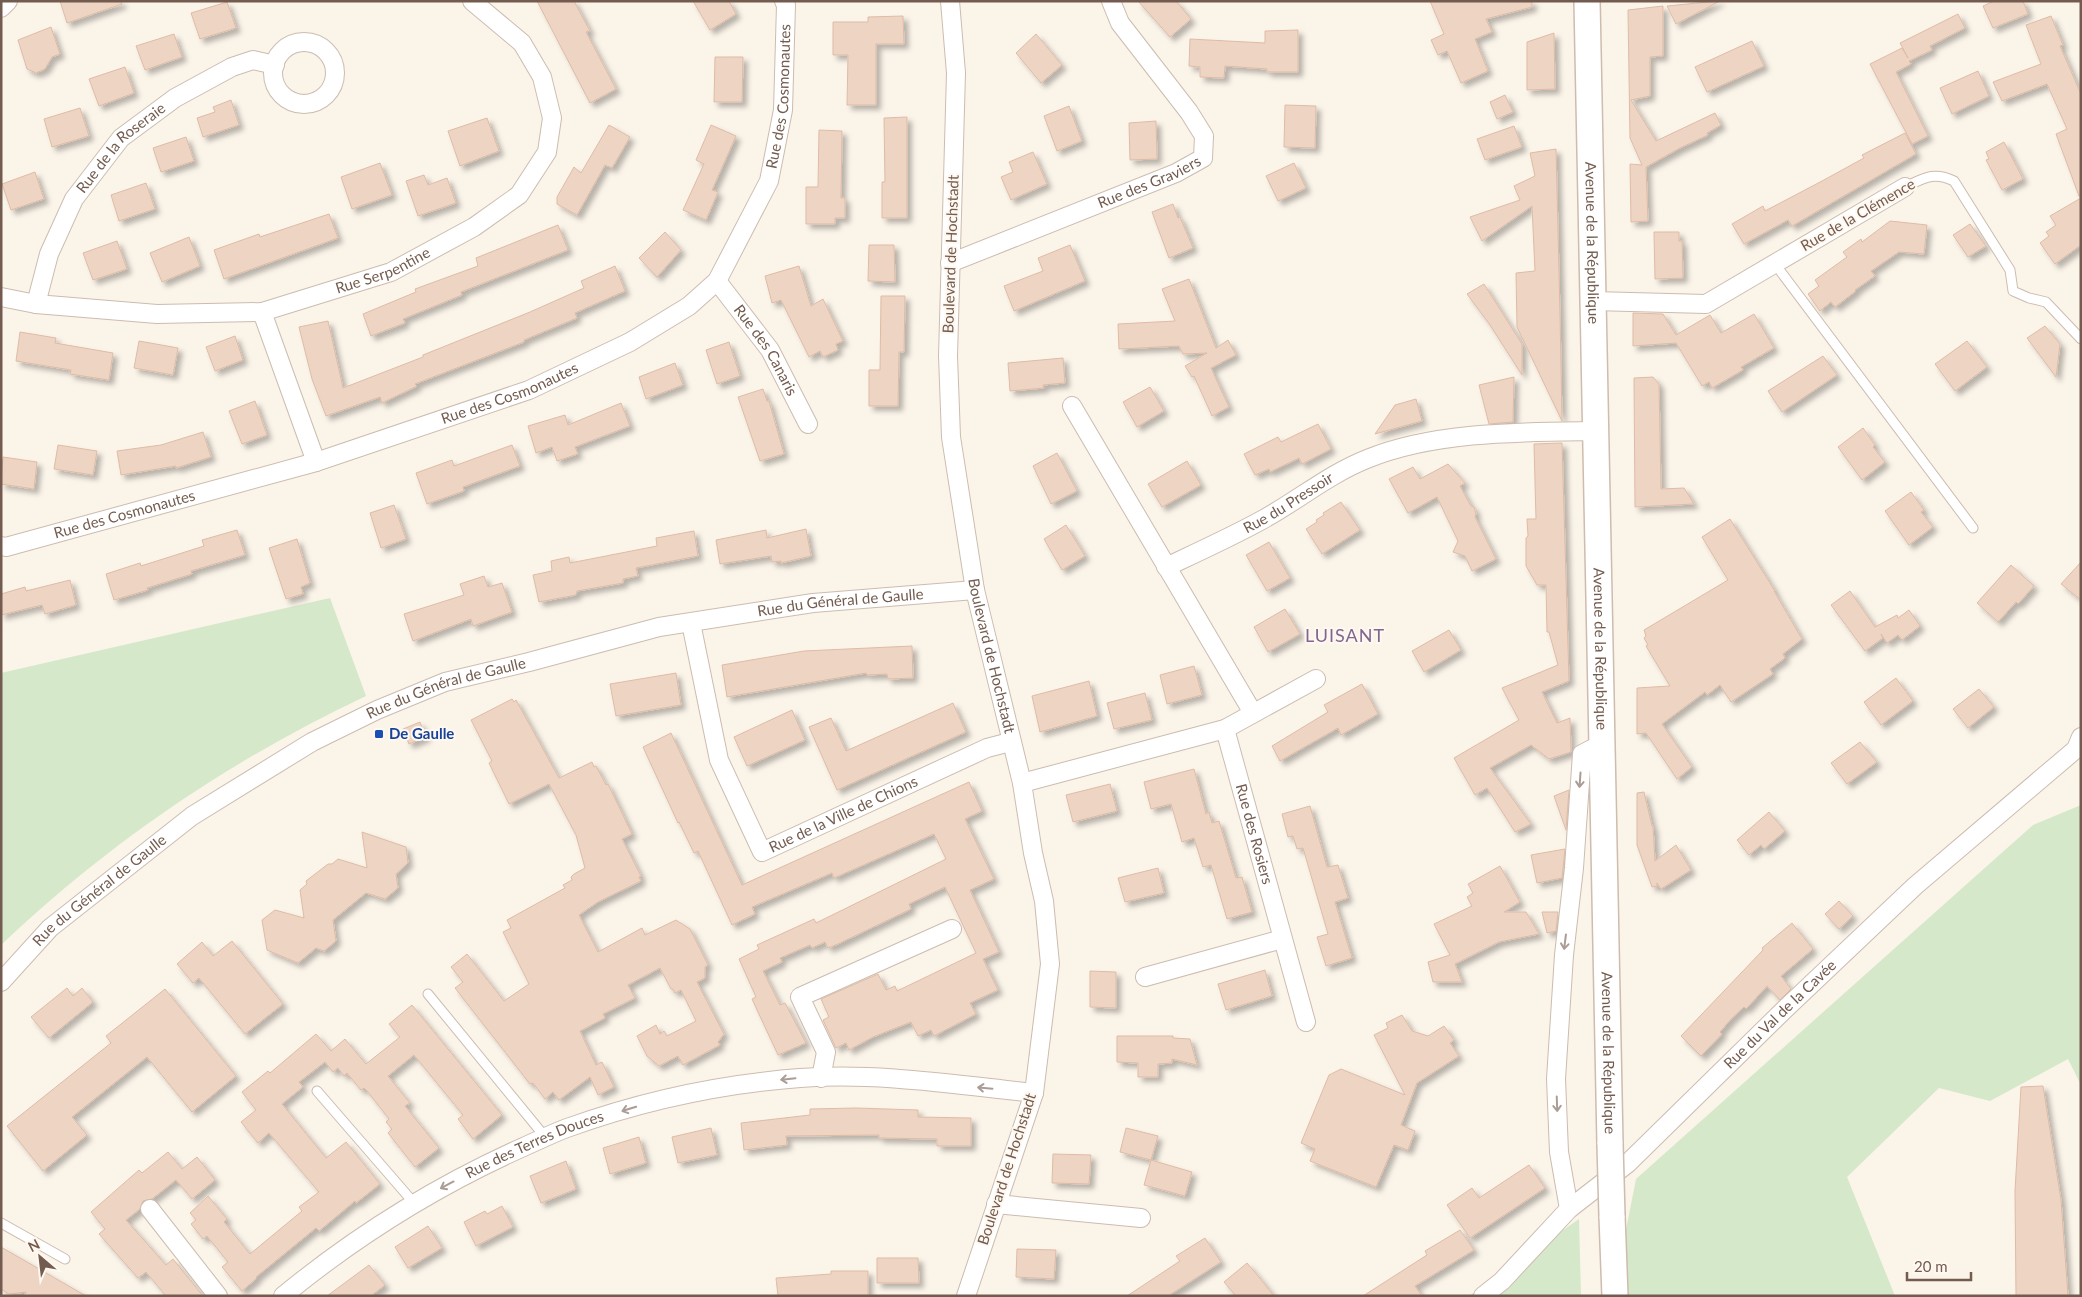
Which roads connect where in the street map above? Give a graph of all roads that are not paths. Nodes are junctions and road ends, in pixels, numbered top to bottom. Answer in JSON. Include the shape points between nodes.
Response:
{"nodes":[{"id":1,"x":8,"y":1,"type":"edge"},
{"id":2,"x":472,"y":1,"type":"edge"},
{"id":3,"x":950,"y":1,"type":"edge"},
{"id":4,"x":1111,"y":1,"type":"edge"},
{"id":5,"x":1587,"y":1,"type":"edge"},
{"id":6,"x":787,"y":2,"type":"edge"},
{"id":7,"x":1,"y":8,"type":"edge"},
{"id":8,"x":275,"y":65,"type":"dead end"},
{"id":9,"x":1905,"y":187,"type":"joint"},
{"id":10,"x":950,"y":262,"type":"junction"},
{"id":11,"x":1775,"y":264,"type":"junction"},
{"id":12,"x":717,"y":281,"type":"junction"},
{"id":13,"x":1,"y":298,"type":"edge"},
{"id":14,"x":1592,"y":301,"type":"junction"},
{"id":15,"x":36,"y":304,"type":"junction"},
{"id":16,"x":262,"y":312,"type":"junction"},
{"id":17,"x":2081,"y":338,"type":"edge"},
{"id":18,"x":1072,"y":406,"type":"dead end"},
{"id":19,"x":808,"y":424,"type":"dead end"},
{"id":20,"x":1596,"y":431,"type":"junction"},
{"id":21,"x":316,"y":462,"type":"junction"},
{"id":22,"x":1973,"y":528,"type":"dead end"},
{"id":23,"x":1,"y":546,"type":"edge"},
{"id":24,"x":1166,"y":567,"type":"junction"},
{"id":25,"x":974,"y":590,"type":"junction"},
{"id":26,"x":691,"y":623,"type":"junction"},
{"id":27,"x":1316,"y":679,"type":"dead end"},
{"id":28,"x":1253,"y":713,"type":"junction"},
{"id":29,"x":1224,"y":729,"type":"junction"},
{"id":30,"x":2081,"y":737,"type":"edge"},
{"id":31,"x":1010,"y":742,"type":"junction"},
{"id":32,"x":1602,"y":744,"type":"junction"},
{"id":33,"x":1022,"y":783,"type":"junction"},
{"id":34,"x":952,"y":929,"type":"dead end"},
{"id":35,"x":1282,"y":939,"type":"junction"},
{"id":36,"x":1145,"y":977,"type":"dead end"},
{"id":37,"x":1,"y":982,"type":"edge"},
{"id":38,"x":428,"y":994,"type":"dead end"},
{"id":39,"x":1306,"y":1022,"type":"dead end"},
{"id":40,"x":821,"y":1078,"type":"junction"},
{"id":41,"x":317,"y":1091,"type":"dead end"},
{"id":42,"x":1034,"y":1092,"type":"junction"},
{"id":43,"x":546,"y":1138,"type":"junction"},
{"id":44,"x":414,"y":1203,"type":"junction"},
{"id":45,"x":996,"y":1204,"type":"junction"},
{"id":46,"x":1569,"y":1209,"type":"junction"},
{"id":47,"x":150,"y":1210,"type":"dead end"},
{"id":48,"x":1141,"y":1218,"type":"dead end"},
{"id":49,"x":1,"y":1223,"type":"edge"},
{"id":50,"x":65,"y":1260,"type":"dead end"},
{"id":51,"x":218,"y":1296,"type":"edge"},
{"id":52,"x":283,"y":1296,"type":"edge"},
{"id":53,"x":966,"y":1296,"type":"edge"},
{"id":54,"x":1484,"y":1296,"type":"edge"},
{"id":55,"x":1615,"y":1296,"type":"edge"}],
"edges":[{"from":1,"to":7,"type":"street"},
{"from":2,"to":16,"type":"street","name":"Rue Serpentine","via":[[522,43],[542,77],[552,118],[547,152],[519,195],[474,227],[390,272]]},
{"from":3,"to":10,"type":"street","name":"Boulevard de Hochstadt","via":[[956,73]]},
{"from":4,"to":10,"type":"street","name":"Rue des Graviers","via":[[1120,23],[1204,136],[1202,158],[1176,173]]},
{"from":5,"to":14,"type":"main road","name":"Avenue de la République"},
{"from":6,"to":12,"type":"street","name":"Rue des Cosmonautes","via":[[784,110],[769,181]]},
{"from":8,"to":15,"type":"street","name":"Rue de la Roseraie","via":[[253,60],[232,67],[175,98],[121,138],[74,199],[49,254]]},
{"from":9,"to":11,"type":"street","name":"Rue de la Clémence"},
{"from":9,"to":17,"type":"lane","name":"Rue de la Clémence","via":[[1928,176],[1943,175],[1954,181],[2010,270],[2013,291],[2046,302]]},
{"from":10,"to":25,"type":"street","name":"Boulevard de Hochstadt","via":[[948,356],[951,437]]},
{"from":11,"to":14,"type":"street","name":"Rue de la Clémence","via":[[1706,304]]},
{"from":11,"to":22,"type":"lane"},
{"from":12,"to":19,"type":"street","name":"Rue des Canaris","via":[[770,350]]},
{"from":12,"to":21,"type":"street","name":"Rue des Cosmonautes","via":[[689,306],[630,342],[529,390]]},
{"from":13,"to":15,"type":"street","name":"Rue Serpentine"},
{"from":14,"to":20,"type":"main road","name":"Avenue de la République"},
{"from":15,"to":16,"type":"street","name":"Rue Serpentine","via":[[157,314]]},
{"from":16,"to":21,"type":"street"},
{"from":18,"to":24,"type":"street"},
{"from":20,"to":24,"type":"street","name":"Rue du Pressoir","via":[[1471,437],[1412,446],[1367,459],[1323,481],[1262,520]]},
{"from":20,"to":32,"type":"main road","name":"Avenue de la République"},
{"from":21,"to":23,"type":"street","name":"Rue des Cosmonautes"},
{"from":24,"to":28,"type":"street"},
{"from":25,"to":26,"type":"street","name":"Rue du Général de Gaulle","via":[[813,603]]},
{"from":25,"to":31,"type":"street","name":"Boulevard de Hochstadt"},
{"from":26,"to":31,"type":"street","name":"Rue de la Ville de Chions","via":[[719,760],[762,852],[987,748]]},
{"from":26,"to":37,"type":"street","name":"Rue du Général de Gaulle","via":[[651,629],[445,682],[312,742],[192,816],[50,928]]},
{"from":27,"to":28,"type":"street"},
{"from":28,"to":29,"type":"street"},
{"from":29,"to":33,"type":"street"},
{"from":29,"to":35,"type":"street","name":"Rue des Rosiers"},
{"from":30,"to":46,"type":"street","name":"Rue du Val de la Cavée","via":[[2076,749],[1915,886],[1627,1164]]},
{"from":31,"to":33,"type":"street","name":"Boulevard de Hochstadt"},
{"from":32,"to":46,"type":"street","one_way":true,"via":[[1582,754],[1564,955],[1556,1080],[1559,1152]]},
{"from":32,"to":55,"type":"main road","name":"Avenue de la République","bridge":true},
{"from":33,"to":42,"type":"street","name":"Boulevard de Hochstadt","via":[[1044,902],[1050,964]]},
{"from":34,"to":40,"type":"street","via":[[800,997],[826,1052]]},
{"from":35,"to":36,"type":"street"},
{"from":35,"to":39,"type":"street","name":"Rue des Rosiers"},
{"from":38,"to":43,"type":"lane"},
{"from":42,"to":40,"type":"street","name":"Rue des Terres Douces","one_way":true,"via":[[878,1078]]},
{"from":40,"to":43,"type":"street","name":"Rue des Terres Douces","one_way":true,"via":[[722,1087],[645,1104],[566,1128]]},
{"from":41,"to":44,"type":"lane"},
{"from":42,"to":45,"type":"street","name":"Boulevard de Hochstadt"},
{"from":43,"to":44,"type":"street","name":"Rue des Terres Douces","one_way":true,"via":[[489,1163]]},
{"from":44,"to":52,"type":"street","name":"Rue des Terres Douces","via":[[357,1238]]},
{"from":45,"to":48,"type":"street"},
{"from":45,"to":53,"type":"street","name":"Boulevard de Hochstadt"},
{"from":46,"to":54,"type":"street","name":"Rue du Val de la Cavée"},
{"from":47,"to":51,"type":"street"},
{"from":49,"to":50,"type":"lane"}]}
